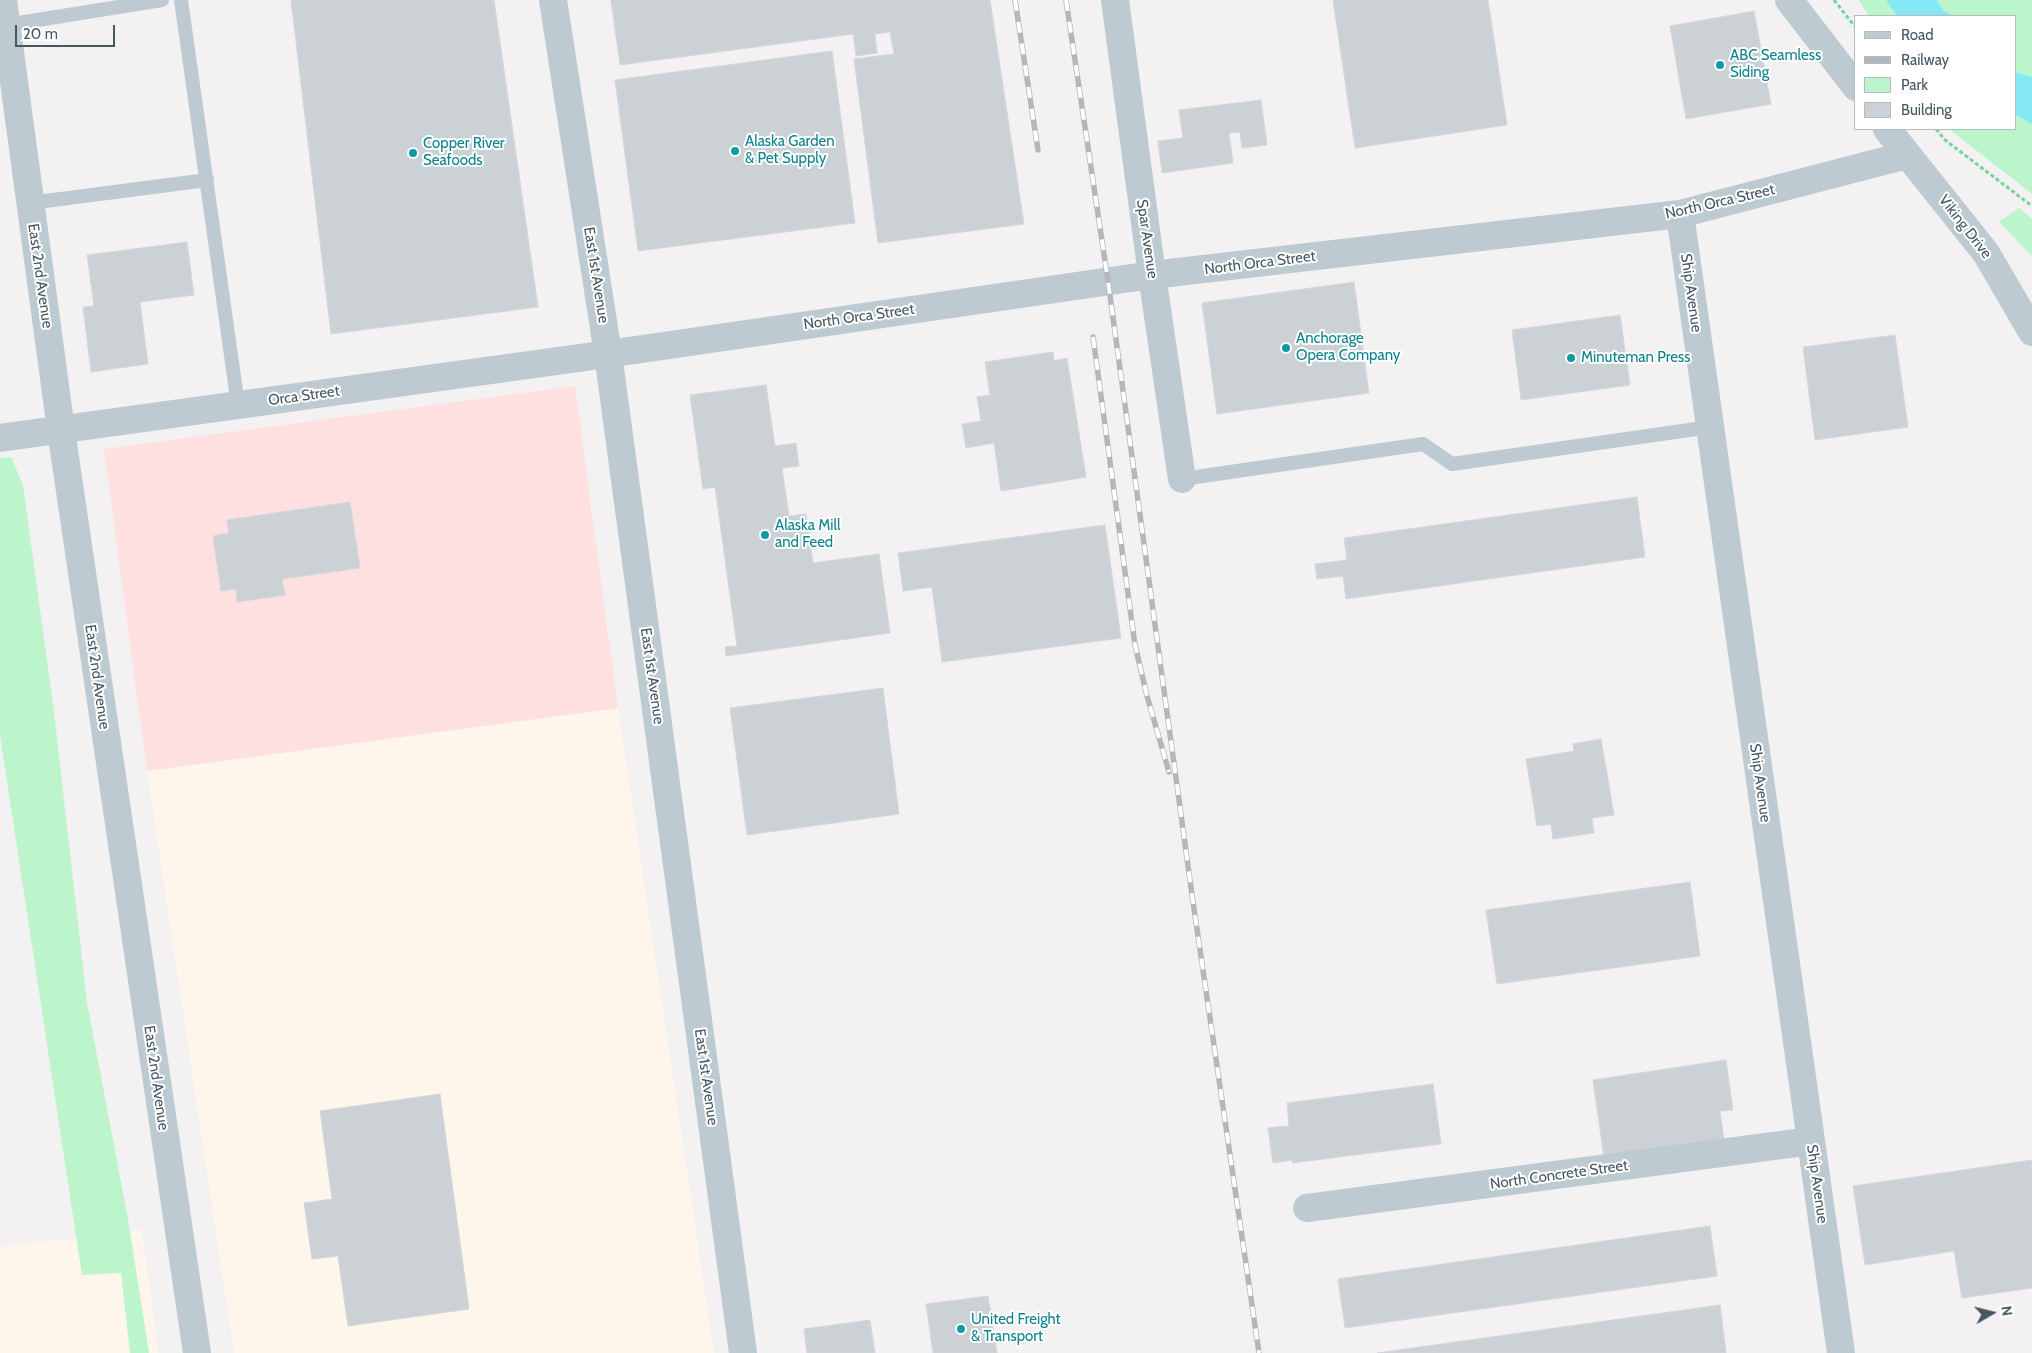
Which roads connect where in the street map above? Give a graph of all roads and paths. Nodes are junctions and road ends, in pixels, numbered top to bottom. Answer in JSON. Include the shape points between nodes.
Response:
{"nodes":[{"id":1,"x":162,"y":0,"type":"edge"},
{"id":2,"x":181,"y":0,"type":"edge"},
{"id":3,"x":553,"y":0,"type":"edge"},
{"id":4,"x":1115,"y":0,"type":"edge"},
{"id":5,"x":1789,"y":0,"type":"edge"},
{"id":6,"x":1834,"y":0,"type":"edge"},
{"id":7,"x":96,"y":5,"type":"edge"},
{"id":8,"x":4,"y":12,"type":"edge"},
{"id":9,"x":1854,"y":25,"type":"edge"},
{"id":10,"x":1854,"y":85,"type":"edge"},
{"id":11,"x":1888,"y":130,"type":"edge"},
{"id":12,"x":1937,"y":130,"type":"edge"},
{"id":13,"x":1907,"y":155,"type":"junction"},
{"id":14,"x":206,"y":180,"type":"junction"},
{"id":15,"x":30,"y":202,"type":"junction"},
{"id":16,"x":2032,"y":206,"type":"edge"},
{"id":17,"x":1680,"y":214,"type":"junction"},
{"id":18,"x":1152,"y":275,"type":"junction"},
{"id":19,"x":2032,"y":332,"type":"edge"},
{"id":20,"x":608,"y":354,"type":"junction"},
{"id":21,"x":238,"y":406,"type":"junction"},
{"id":22,"x":1710,"y":427,"type":"junction"},
{"id":23,"x":61,"y":430,"type":"junction"},
{"id":24,"x":0,"y":438,"type":"edge"},
{"id":25,"x":1182,"y":478,"type":"joint"},
{"id":26,"x":1811,"y":1141,"type":"junction"},
{"id":27,"x":1307,"y":1208,"type":"dead end"},
{"id":28,"x":197,"y":1353,"type":"edge"},
{"id":29,"x":743,"y":1353,"type":"edge"},
{"id":30,"x":1841,"y":1353,"type":"edge"}],
"edges":[{"from":1,"to":7,"type":"lane"},
{"from":2,"to":14,"type":"lane"},
{"from":3,"to":20,"type":"street","name":"East 1st Avenue"},
{"from":4,"to":18,"type":"street","name":"Spar Avenue"},
{"from":5,"to":10,"type":"street"},
{"from":6,"to":9,"type":"path"},
{"from":7,"to":8,"type":"lane"},
{"from":8,"to":15,"type":"street","name":"East 2nd Avenue"},
{"from":11,"to":13,"type":"street","name":"Viking Drive"},
{"from":12,"to":16,"type":"path","via":[[1945,140]]},
{"from":13,"to":17,"type":"street","name":"North Orca Street"},
{"from":13,"to":19,"type":"street","name":"Viking Drive","via":[[1986,252]]},
{"from":14,"to":15,"type":"lane"},
{"from":14,"to":21,"type":"lane"},
{"from":15,"to":23,"type":"street","name":"East 2nd Avenue"},
{"from":17,"to":18,"type":"street","name":"North Orca Street"},
{"from":17,"to":22,"type":"street","name":"Ship Avenue"},
{"from":18,"to":20,"type":"street","name":"North Orca Street"},
{"from":18,"to":25,"type":"street","name":"Spar Avenue"},
{"from":20,"to":21,"type":"street","name":"Orca Street"},
{"from":20,"to":29,"type":"street","name":"East 1st Avenue"},
{"from":21,"to":23,"type":"street","name":"Orca Street"},
{"from":22,"to":25,"type":"lane","via":[[1452,464],[1423,444]]},
{"from":22,"to":26,"type":"street","name":"Ship Avenue"},
{"from":23,"to":24,"type":"street","name":"Orca Street"},
{"from":23,"to":28,"type":"street","name":"East 2nd Avenue"},
{"from":26,"to":27,"type":"street","name":"North Concrete Street"},
{"from":26,"to":30,"type":"street","name":"Ship Avenue"}]}
